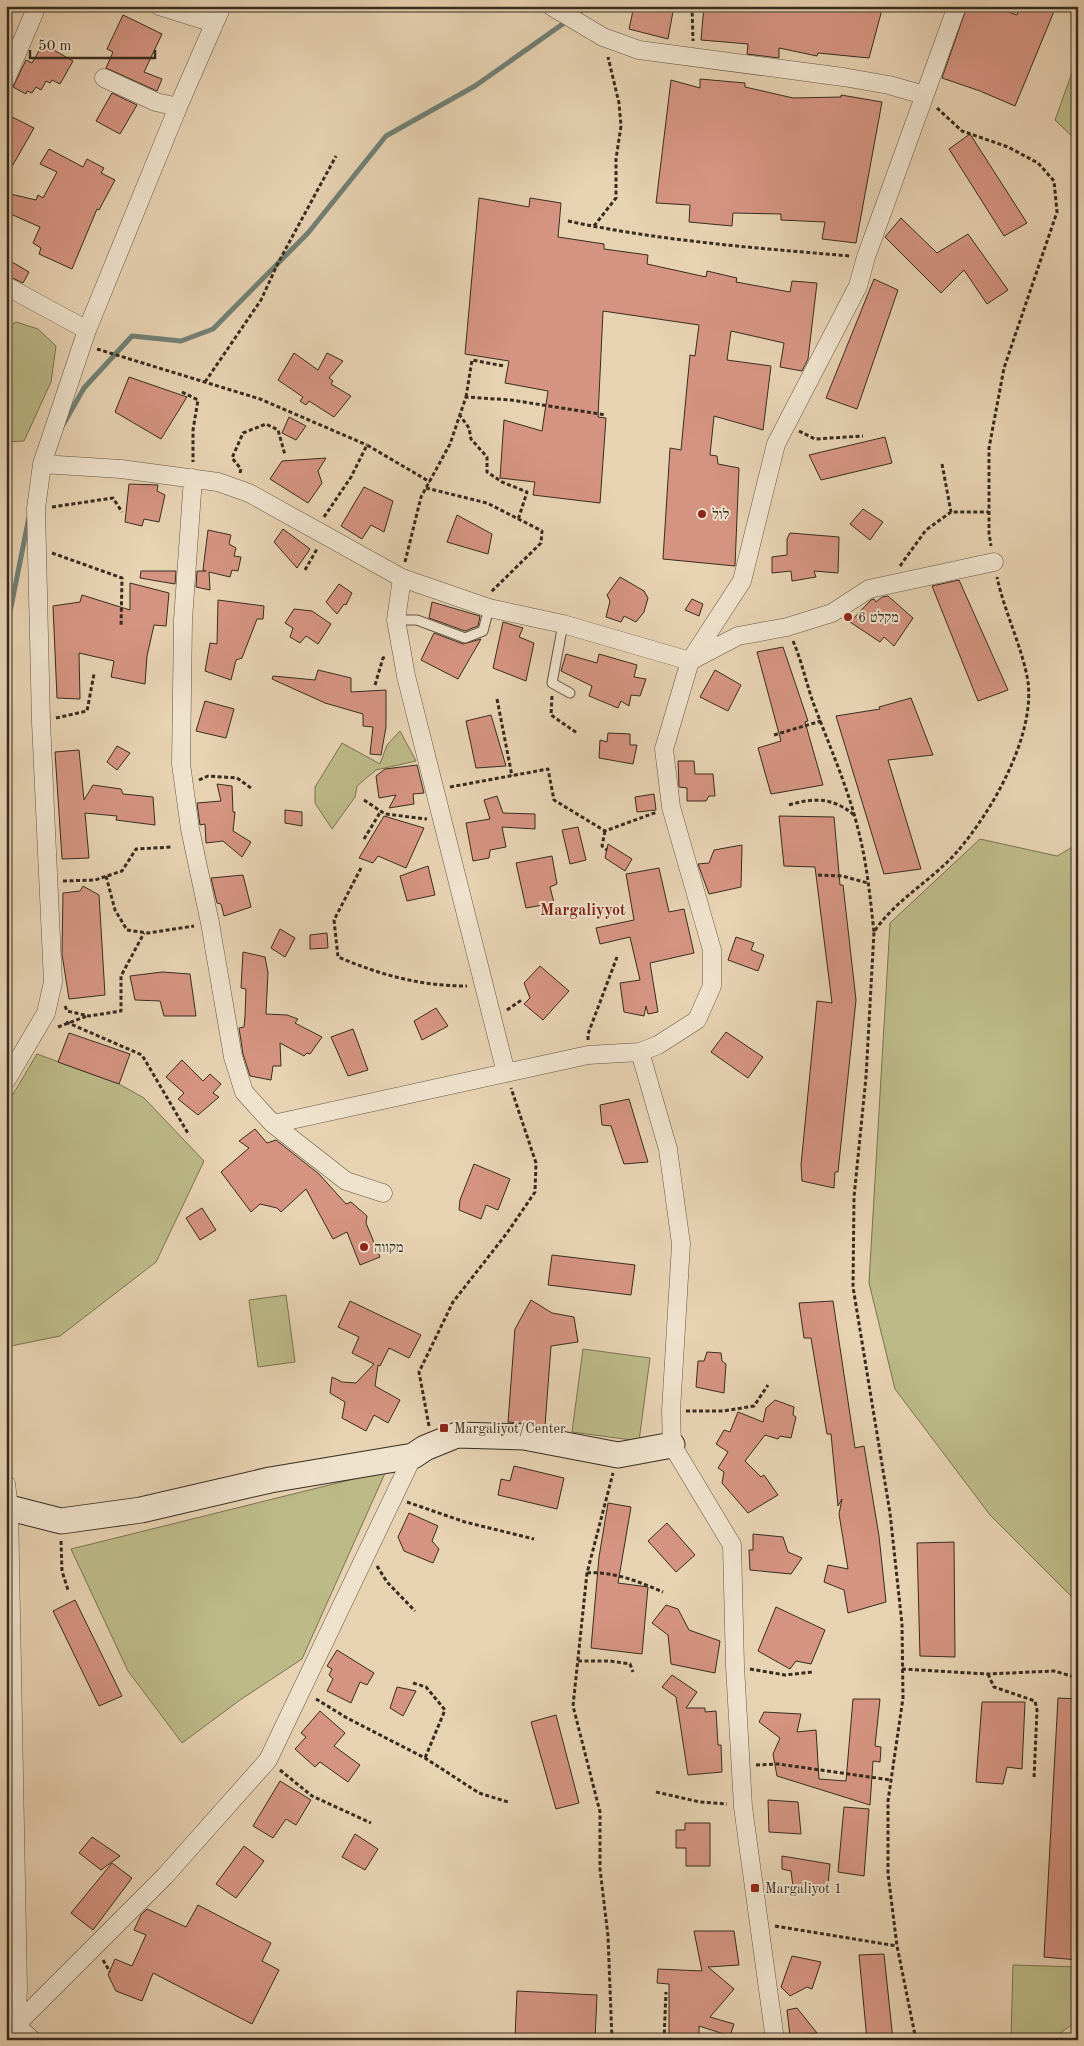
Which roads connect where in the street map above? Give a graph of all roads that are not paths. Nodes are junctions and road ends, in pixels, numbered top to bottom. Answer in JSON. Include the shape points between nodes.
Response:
{"nodes":[{"id":1,"x":37,"y":6,"type":"edge"},
{"id":2,"x":159,"y":6,"type":"edge"},
{"id":3,"x":222,"y":6,"type":"edge"},
{"id":4,"x":551,"y":6,"type":"edge"},
{"id":5,"x":957,"y":6,"type":"edge"},
{"id":6,"x":213,"y":23,"type":"junction"},
{"id":7,"x":104,"y":78,"type":"dead end"},
{"id":8,"x":6,"y":79,"type":"edge"},
{"id":9,"x":924,"y":95,"type":"junction"},
{"id":10,"x":178,"y":107,"type":"junction"},
{"id":11,"x":6,"y":286,"type":"edge"},
{"id":12,"x":84,"y":338,"type":"junction"},
{"id":13,"x":42,"y":464,"type":"junction"},
{"id":14,"x":194,"y":478,"type":"junction"},
{"id":15,"x":994,"y":562,"type":"road end"},
{"id":16,"x":402,"y":578,"type":"junction"},
{"id":17,"x":483,"y":606,"type":"junction"},
{"id":18,"x":396,"y":620,"type":"junction"},
{"id":19,"x":563,"y":624,"type":"junction"},
{"id":20,"x":690,"y":660,"type":"junction"},
{"id":21,"x":570,"y":694,"type":"dead end"},
{"id":22,"x":640,"y":1052,"type":"junction"},
{"id":23,"x":506,"y":1073,"type":"junction"},
{"id":24,"x":6,"y":1081,"type":"edge"},
{"id":25,"x":272,"y":1124,"type":"junction"},
{"id":26,"x":383,"y":1193,"type":"dead end"},
{"id":27,"x":672,"y":1445,"type":"junction"},
{"id":28,"x":419,"y":1452,"type":"junction"},
{"id":29,"x":6,"y":1484,"type":"edge"},
{"id":30,"x":8,"y":1508,"type":"edge"},
{"id":31,"x":16,"y":2025,"type":"junction"},
{"id":32,"x":32,"y":2040,"type":"edge"},
{"id":33,"x":775,"y":2040,"type":"edge"}],
"edges":[{"from":1,"to":8,"type":"street"},
{"from":2,"to":6,"type":"street"},
{"from":3,"to":6,"type":"street"},
{"from":4,"to":9,"type":"street","via":[[603,37],[639,50],[843,77]]},
{"from":5,"to":9,"type":"street"},
{"from":6,"to":10,"type":"street"},
{"from":7,"to":10,"type":"street","via":[[156,102]]},
{"from":9,"to":20,"type":"street","via":[[858,286],[776,444],[742,581]]},
{"from":10,"to":12,"type":"street"},
{"from":11,"to":12,"type":"street"},
{"from":12,"to":13,"type":"street"},
{"from":13,"to":14,"type":"street"},
{"from":13,"to":24,"type":"street","via":[[36,509],[41,722],[53,982],[46,1013]]},
{"from":14,"to":16,"type":"street","via":[[249,493]]},
{"from":14,"to":25,"type":"street","via":[[183,620],[181,764],[233,1057],[244,1092]]},
{"from":15,"to":20,"type":"street","via":[[869,588],[832,613],[786,627],[738,636]]},
{"from":16,"to":17,"type":"street"},
{"from":16,"to":18,"type":"street"},
{"from":17,"to":18,"type":"lane","via":[[483,631],[465,638],[417,620]]},
{"from":17,"to":19,"type":"street"},
{"from":18,"to":23,"type":"street","via":[[406,676]]},
{"from":19,"to":20,"type":"street"},
{"from":19,"to":21,"type":"lane","via":[[552,683]]},
{"from":20,"to":22,"type":"street","via":[[664,749],[671,807],[712,950],[712,986],[697,1020],[658,1045]]},
{"from":22,"to":23,"type":"street","via":[[588,1055]]},
{"from":22,"to":27,"type":"street","via":[[668,1150],[682,1244],[671,1411]]},
{"from":23,"to":25,"type":"street"},
{"from":25,"to":26,"type":"street","via":[[346,1181]]},
{"from":27,"to":28,"type":"street","via":[[618,1455],[524,1437],[457,1435]]},
{"from":27,"to":33,"type":"street","via":[[732,1545],[743,1807]]},
{"from":28,"to":30,"type":"street","via":[[270,1480],[141,1510],[61,1521]]},
{"from":28,"to":31,"type":"street","via":[[393,1496],[268,1760],[165,1876]]},
{"from":29,"to":30,"type":"street"},
{"from":30,"to":31,"type":"street","via":[[18,1980]]},
{"from":31,"to":32,"type":"street"}]}
